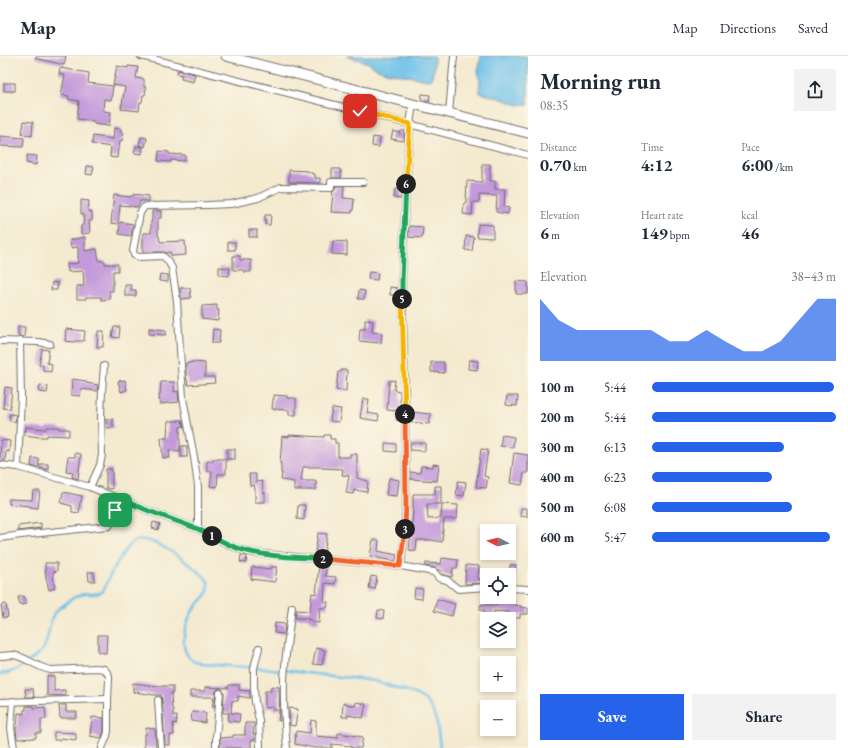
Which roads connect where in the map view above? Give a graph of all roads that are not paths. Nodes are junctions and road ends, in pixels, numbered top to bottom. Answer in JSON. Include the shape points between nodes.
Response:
{"nodes":[{"id":1,"x":141,"y":56,"type":"edge"},
{"id":2,"x":226,"y":56,"type":"edge"},
{"id":3,"x":454,"y":56,"type":"edge"},
{"id":4,"x":412,"y":104,"type":"junction"},
{"id":5,"x":449,"y":113,"type":"junction"},
{"id":6,"x":410,"y":124,"type":"junction"},
{"id":7,"x":528,"y":133,"type":"edge"},
{"id":8,"x":528,"y":155,"type":"edge"},
{"id":9,"x":363,"y":182,"type":"dead end"},
{"id":10,"x":0,"y":340,"type":"edge"},
{"id":11,"x":20,"y":341,"type":"junction"},
{"id":12,"x":50,"y":344,"type":"dead end"},
{"id":13,"x":104,"y":366,"type":"dead end"},
{"id":14,"x":0,"y":465,"type":"edge"},
{"id":15,"x":18,"y":467,"type":"junction"},
{"id":16,"x":90,"y":487,"type":"junction"},
{"id":17,"x":117,"y":498,"type":"junction"},
{"id":18,"x":198,"y":529,"type":"junction"},
{"id":19,"x":0,"y":538,"type":"edge"},
{"id":20,"x":400,"y":566,"type":"junction"},
{"id":21,"x":480,"y":587,"type":"edge"},
{"id":22,"x":516,"y":588,"type":"edge"},
{"id":23,"x":528,"y":589,"type":"edge"},
{"id":24,"x":292,"y":607,"type":"dead end"},
{"id":25,"x":259,"y":648,"type":"dead end"},
{"id":26,"x":0,"y":656,"type":"edge"},
{"id":27,"x":220,"y":693,"type":"dead end"},
{"id":28,"x":108,"y":699,"type":"junction"},
{"id":29,"x":158,"y":700,"type":"dead end"},
{"id":30,"x":0,"y":702,"type":"edge"},
{"id":31,"x":13,"y":702,"type":"junction"},
{"id":32,"x":14,"y":748,"type":"edge"},
{"id":33,"x":102,"y":748,"type":"edge"},
{"id":34,"x":161,"y":748,"type":"edge"},
{"id":35,"x":216,"y":748,"type":"edge"},
{"id":36,"x":260,"y":748,"type":"edge"},
{"id":37,"x":287,"y":748,"type":"edge"}],
"edges":[{"from":1,"to":6,"type":"street"},
{"from":2,"to":4,"type":"street"},
{"from":3,"to":5,"type":"street"},
{"from":4,"to":5,"type":"street"},
{"from":4,"to":6,"type":"street"},
{"from":5,"to":7,"type":"street"},
{"from":6,"to":8,"type":"street"},
{"from":6,"to":20,"type":"street","via":[[402,281],[406,504]]},
{"from":9,"to":18,"type":"street","via":[[331,182],[331,188],[281,187],[258,198],[231,204],[146,206],[142,210],[134,243],[134,255],[163,256],[172,268],[177,301],[183,398],[198,486]]},
{"from":10,"to":11,"type":"street"},
{"from":11,"to":12,"type":"street"},
{"from":11,"to":15,"type":"street"},
{"from":13,"to":16,"type":"street","via":[[102,455]]},
{"from":14,"to":15,"type":"street"},
{"from":15,"to":16,"type":"street"},
{"from":16,"to":17,"type":"street"},
{"from":17,"to":18,"type":"street"},
{"from":17,"to":19,"type":"street","via":[[113,520],[109,526]]},
{"from":18,"to":20,"type":"street","via":[[229,545],[254,553]]},
{"from":20,"to":21,"type":"street","via":[[434,572],[439,578],[447,580],[458,589]]},
{"from":22,"to":23,"type":"street"},
{"from":24,"to":37,"type":"street","via":[[284,672]]},
{"from":25,"to":36,"type":"street","via":[[254,688]]},
{"from":26,"to":28,"type":"street","via":[[13,655],[46,670],[104,669],[109,680]]},
{"from":27,"to":35,"type":"street"},
{"from":28,"to":31,"type":"street"},
{"from":28,"to":33,"type":"street","via":[[108,731]]},
{"from":29,"to":34,"type":"street"},
{"from":30,"to":31,"type":"street"},
{"from":31,"to":32,"type":"street","via":[[11,728]]}]}
